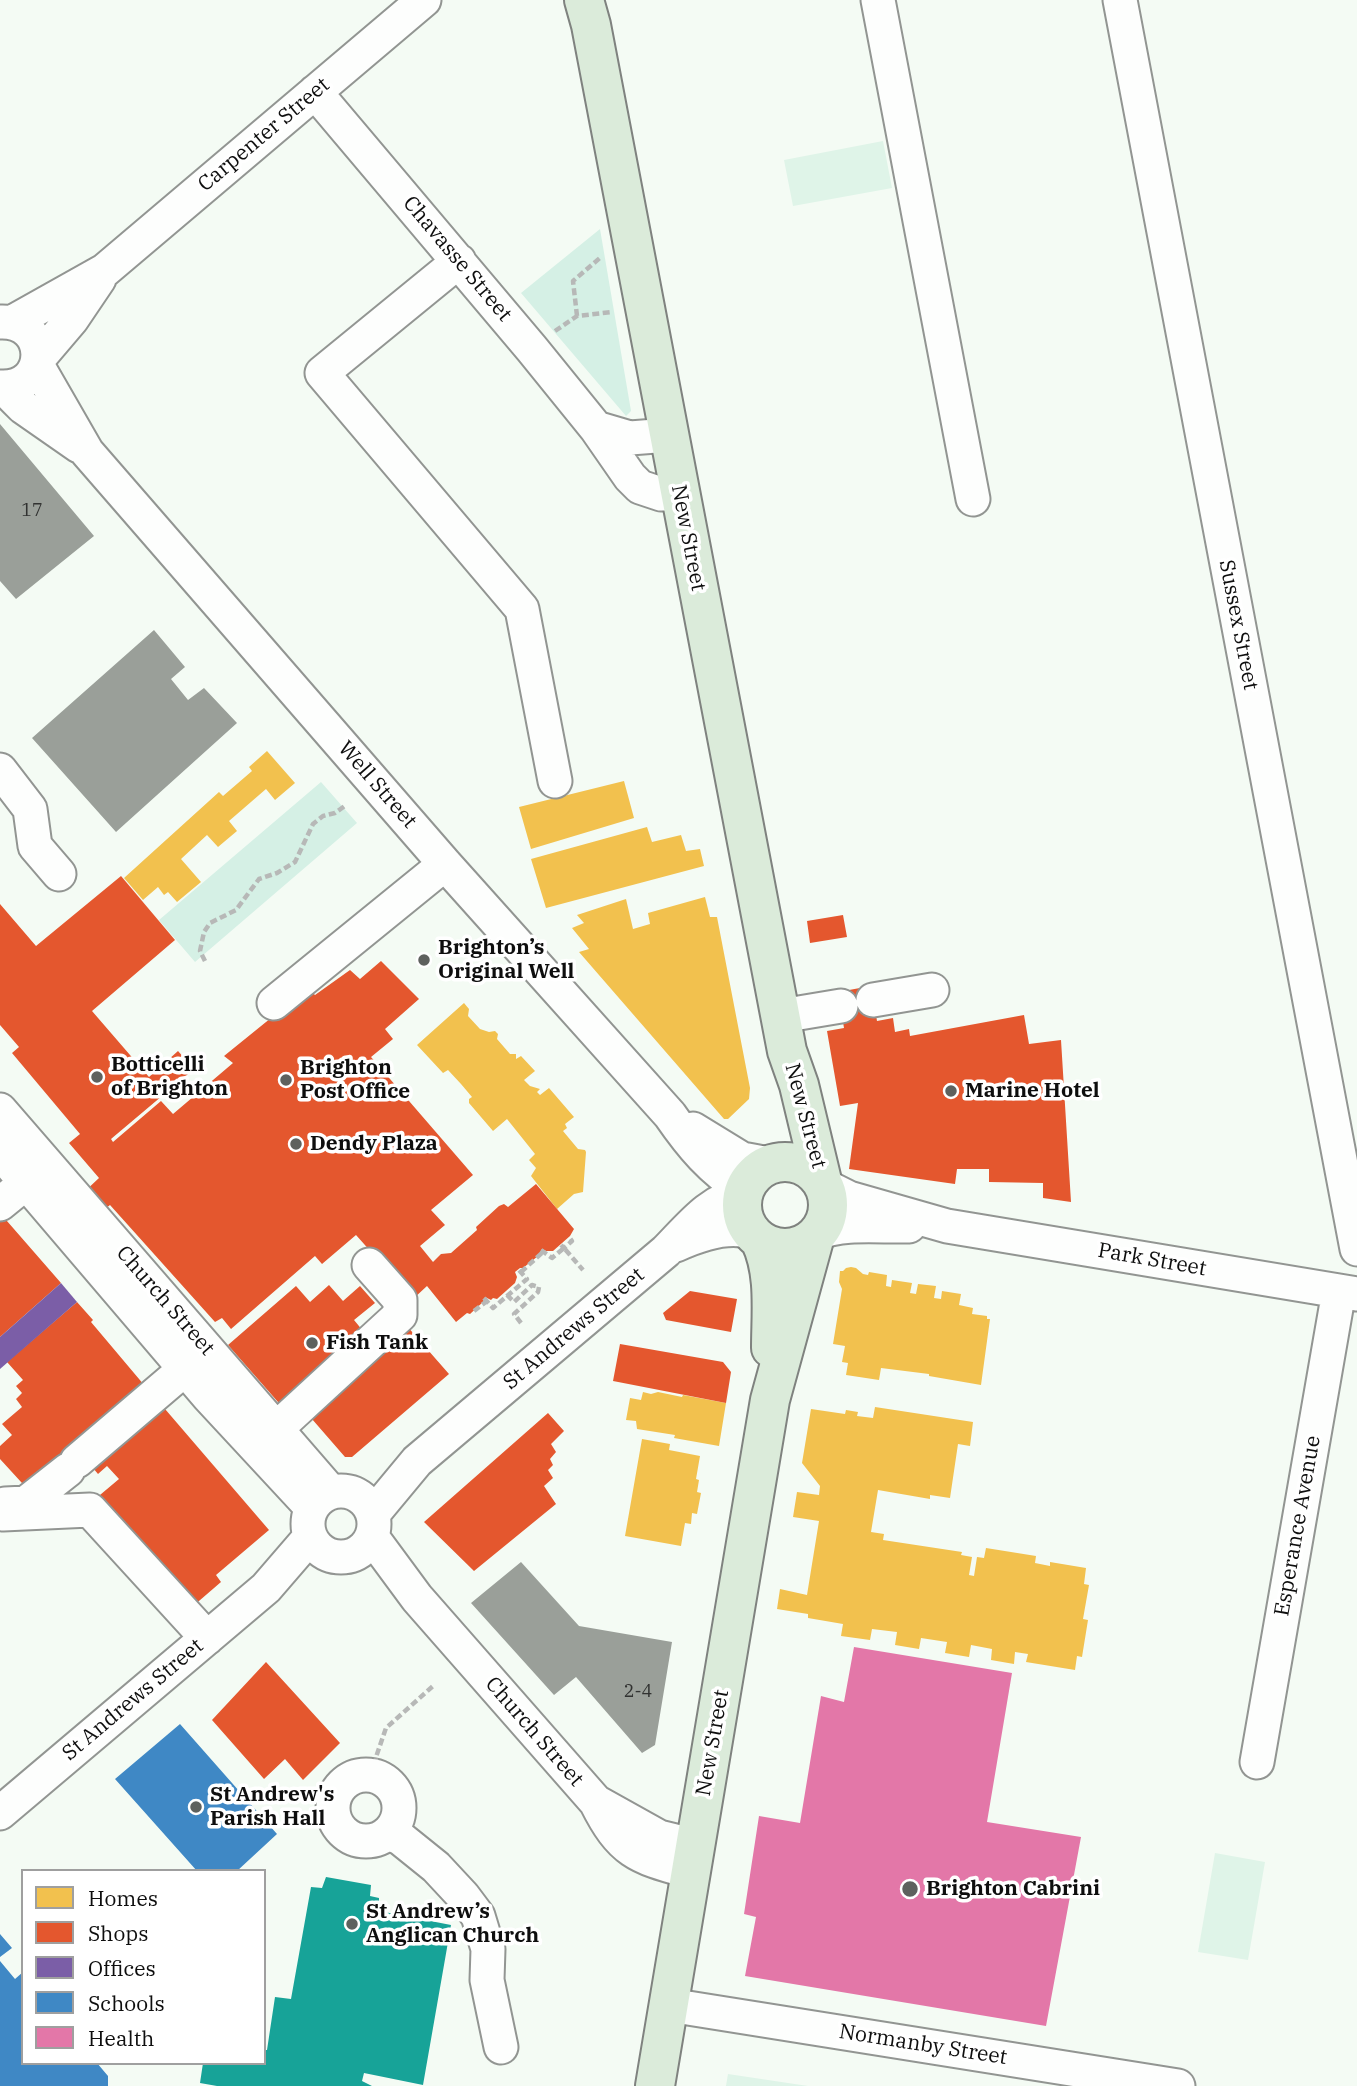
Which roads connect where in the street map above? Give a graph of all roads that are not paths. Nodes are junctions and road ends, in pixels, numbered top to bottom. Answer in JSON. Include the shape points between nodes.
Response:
{"nodes":[{"id":1,"x":424,"y":0,"type":"edge"},
{"id":2,"x":878,"y":0,"type":"edge"},
{"id":3,"x":1120,"y":0,"type":"edge"},
{"id":4,"x":589,"y":9,"type":"edge"},
{"id":5,"x":315,"y":92,"type":"junction"},
{"id":6,"x":459,"y":261,"type":"junction"},
{"id":7,"x":104,"y":271,"type":"junction"},
{"id":8,"x":5,"y":320,"type":"edge"},
{"id":9,"x":37,"y":362,"type":"junction"},
{"id":10,"x":2,"y":387,"type":"edge"},
{"id":11,"x":596,"y":428,"type":"junction"},
{"id":12,"x":668,"y":435,"type":"junction"},
{"id":13,"x":87,"y":452,"type":"junction"},
{"id":14,"x":680,"y":494,"type":"junction"},
{"id":15,"x":973,"y":499,"type":"dead end"},
{"id":16,"x":0,"y":770,"type":"edge"},
{"id":17,"x":555,"y":781,"type":"dead end"},
{"id":18,"x":446,"y":864,"type":"junction"},
{"id":19,"x":59,"y":874,"type":"dead end"},
{"id":20,"x":932,"y":990,"type":"dead end"},
{"id":21,"x":873,"y":1000,"type":"dead end"},
{"id":22,"x":274,"y":1003,"type":"dead end"},
{"id":23,"x":841,"y":1006,"type":"dead end"},
{"id":24,"x":784,"y":1033,"type":"junction"},
{"id":25,"x":0,"y":1110,"type":"edge"},
{"id":26,"x":670,"y":1115,"type":"junction"},
{"id":27,"x":694,"y":1150,"type":"junction"},
{"id":28,"x":0,"y":1152,"type":"edge"},
{"id":29,"x":37,"y":1173,"type":"junction"},
{"id":30,"x":758,"y":1178,"type":"junction"},
{"id":31,"x":823,"y":1184,"type":"junction"},
{"id":32,"x":0,"y":1204,"type":"edge"},
{"id":33,"x":947,"y":1226,"type":"junction"},
{"id":34,"x":816,"y":1235,"type":"junction"},
{"id":35,"x":756,"y":1236,"type":"junction"},
{"id":36,"x":1357,"y":1249,"type":"edge"},
{"id":37,"x":659,"y":1257,"type":"junction"},
{"id":38,"x":369,"y":1265,"type":"dead end"},
{"id":39,"x":1348,"y":1292,"type":"edge"},
{"id":40,"x":186,"y":1369,"type":"junction"},
{"id":41,"x":770,"y":1400,"type":"junction"},
{"id":42,"x":276,"y":1429,"type":"junction"},
{"id":43,"x":0,"y":1504,"type":"edge"},
{"id":44,"x":0,"y":1511,"type":"edge"},
{"id":45,"x":342,"y":1524,"type":"junction"},
{"id":46,"x":207,"y":1638,"type":"junction"},
{"id":47,"x":1257,"y":1762,"type":"dead end"},
{"id":48,"x":0,"y":1812,"type":"edge"},
{"id":49,"x":388,"y":1833,"type":"junction"},
{"id":50,"x":693,"y":1859,"type":"junction"},
{"id":51,"x":669,"y":2005,"type":"junction"},
{"id":52,"x":501,"y":2048,"type":"dead end"},
{"id":53,"x":655,"y":2086,"type":"edge"},
{"id":54,"x":1178,"y":2086,"type":"edge"}],
"edges":[{"from":1,"to":5,"type":"street","name":"Carpenter Street"},
{"from":2,"to":15,"type":"street"},
{"from":3,"to":36,"type":"street","name":"Sussex Street"},
{"from":4,"to":12,"type":"main road","name":"New Street"},
{"from":5,"to":6,"type":"street","name":"Chavasse Street"},
{"from":5,"to":7,"type":"street","name":"Carpenter Street"},
{"from":6,"to":11,"type":"street","name":"Chavasse Street"},
{"from":6,"to":17,"type":"street","via":[[322,373],[522,609]]},
{"from":7,"to":8,"type":"street","name":"Carpenter Street"},
{"from":7,"to":9,"type":"street","name":"Carpenter Street"},
{"from":8,"to":9,"type":"street","name":"Well Street","via":[[22,326],[36,340]]},
{"from":9,"to":10,"type":"street","name":"Carpenter Street","via":[[24,382]]},
{"from":9,"to":13,"type":"street","name":"Well Street"},
{"from":10,"to":13,"type":"street","name":"Well Street"},
{"from":11,"to":12,"type":"street","via":[[630,438]]},
{"from":11,"to":14,"type":"street","name":"Chavasse Street","via":[[640,487]]},
{"from":12,"to":14,"type":"main road","name":"New Street"},
{"from":13,"to":18,"type":"street","name":"Well Street"},
{"from":14,"to":24,"type":"main road","name":"New Street"},
{"from":16,"to":19,"type":"street","via":[[30,809],[35,846]]},
{"from":18,"to":22,"type":"street"},
{"from":18,"to":26,"type":"street","name":"Well Street"},
{"from":20,"to":21,"type":"street"},
{"from":23,"to":24,"type":"street"},
{"from":24,"to":30,"type":"main road","name":"New Street","via":[[782,1137]]},
{"from":24,"to":31,"type":"main road","name":"New Street"},
{"from":25,"to":29,"type":"street","name":"Church Street"},
{"from":26,"to":27,"type":"street","name":"Well Street"},
{"from":26,"to":30,"type":"street","name":"Well Street","via":[[749,1161]]},
{"from":27,"to":30,"type":"street","name":"Well Street","via":[[724,1177]]},
{"from":27,"to":37,"type":"street","via":[[700,1168],[699,1191]]},
{"from":28,"to":29,"type":"street","name":"Church Street"},
{"from":29,"to":32,"type":"street"},
{"from":29,"to":40,"type":"street","name":"Church Street"},
{"from":29,"to":42,"type":"street","name":"Church Street"},
{"from":30,"to":31,"type":"main road","via":[[794,1162],[816,1174]]},
{"from":30,"to":35,"type":"main road","via":[[742,1210]]},
{"from":30,"to":37,"type":"street","name":"St Andrews Street","via":[[689,1226]]},
{"from":31,"to":33,"type":"street","name":"Park Street","via":[[849,1198]]},
{"from":31,"to":34,"type":"main road","via":[[828,1211]]},
{"from":33,"to":34,"type":"street","name":"Park Street","via":[[846,1227]]},
{"from":33,"to":39,"type":"street","name":"Park Street"},
{"from":34,"to":35,"type":"main road","via":[[792,1248],[775,1247]]},
{"from":34,"to":41,"type":"main road","name":"New Street"},
{"from":35,"to":37,"type":"street","name":"St Andrews Street","via":[[737,1229],[720,1231],[683,1242]]},
{"from":35,"to":41,"type":"main road","name":"New Street","via":[[770,1272]]},
{"from":37,"to":45,"type":"street","name":"St Andrews Street"},
{"from":38,"to":42,"type":"street","via":[[400,1300],[400,1315]]},
{"from":39,"to":47,"type":"street","name":"Esperance Avenue"},
{"from":40,"to":43,"type":"street","via":[[26,1503]]},
{"from":40,"to":45,"type":"street","name":"Church Street","via":[[245,1437]]},
{"from":41,"to":50,"type":"main road","name":"New Street"},
{"from":42,"to":45,"type":"street","name":"Church Street"},
{"from":44,"to":46,"type":"street","via":[[90,1510]]},
{"from":45,"to":46,"type":"street","name":"St Andrews Street"},
{"from":45,"to":50,"type":"street","name":"Church Street","via":[[417,1598],[596,1802],[629,1849],[648,1859]]},
{"from":46,"to":48,"type":"street","name":"St Andrews Street"},
{"from":49,"to":49,"type":"street","via":[[369,1842],[343,1832],[332,1807],[341,1785],[357,1776],[376,1776],[386,1782],[398,1797],[399,1813]]},
{"from":49,"to":52,"type":"street","via":[[436,1867],[478,1916],[488,1949],[487,1980]]},
{"from":50,"to":51,"type":"main road","name":"New Street"},
{"from":51,"to":53,"type":"main road","name":"New Street"},
{"from":51,"to":54,"type":"street","name":"Normanby Street"}]}
